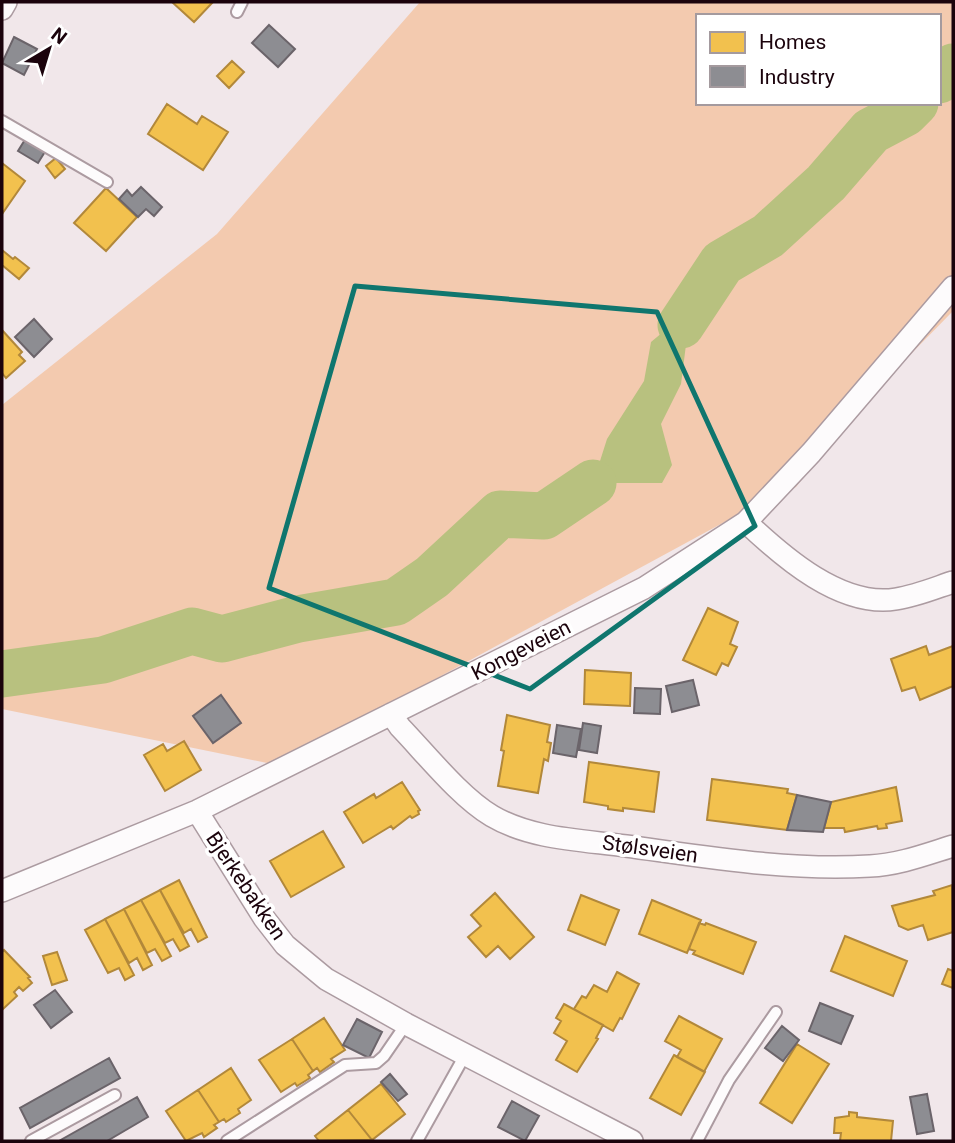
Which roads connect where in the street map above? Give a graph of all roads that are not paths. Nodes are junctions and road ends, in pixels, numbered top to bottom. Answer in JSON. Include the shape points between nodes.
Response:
{"nodes":[{"id":1,"x":6,"y":2,"type":"edge"},
{"id":2,"x":2,"y":9,"type":"edge"},
{"id":3,"x":2,"y":121,"type":"edge"},
{"id":4,"x":107,"y":182,"type":"dead end"},
{"id":5,"x":953,"y":287,"type":"edge"},
{"id":6,"x":746,"y":522,"type":"junction"},
{"id":7,"x":953,"y":582,"type":"edge"},
{"id":8,"x":391,"y":714,"type":"junction"},
{"id":9,"x":197,"y":811,"type":"junction"},
{"id":10,"x":953,"y":846,"type":"edge"},
{"id":11,"x":2,"y":891,"type":"edge"},
{"id":12,"x":776,"y":1012,"type":"dead end"},
{"id":13,"x":406,"y":1024,"type":"junction"},
{"id":14,"x":465,"y":1055,"type":"junction"},
{"id":15,"x":115,"y":1095,"type":"dead end"},
{"id":16,"x":31,"y":1141,"type":"edge"},
{"id":17,"x":227,"y":1141,"type":"edge"},
{"id":18,"x":417,"y":1141,"type":"edge"},
{"id":19,"x":632,"y":1141,"type":"edge"},
{"id":20,"x":697,"y":1141,"type":"edge"}],
"edges":[{"from":1,"to":2,"type":"street"},
{"from":3,"to":4,"type":"lane"},
{"from":5,"to":6,"type":"street","name":"Kongeveien"},
{"from":6,"to":7,"type":"street","via":[[803,570],[862,598],[894,600]]},
{"from":6,"to":8,"type":"street","name":"Kongeveien","via":[[644,588]]},
{"from":8,"to":9,"type":"street","name":"Kongeveien"},
{"from":8,"to":10,"type":"street","name":"Stølsveien","via":[[468,797],[491,815],[524,830],[738,862],[812,867],[873,866]]},
{"from":9,"to":11,"type":"street","name":"Kongeveien"},
{"from":9,"to":13,"type":"street","name":"Bjerkebakken","via":[[285,945],[326,979]]},
{"from":12,"to":20,"type":"lane","via":[[729,1080]]},
{"from":13,"to":14,"type":"street","name":"Bjerkebakken"},
{"from":13,"to":17,"type":"lane","via":[[376,1063],[345,1065]]},
{"from":14,"to":18,"type":"lane"},
{"from":14,"to":19,"type":"street","name":"Bjerkebakken"},
{"from":15,"to":16,"type":"lane"}]}
